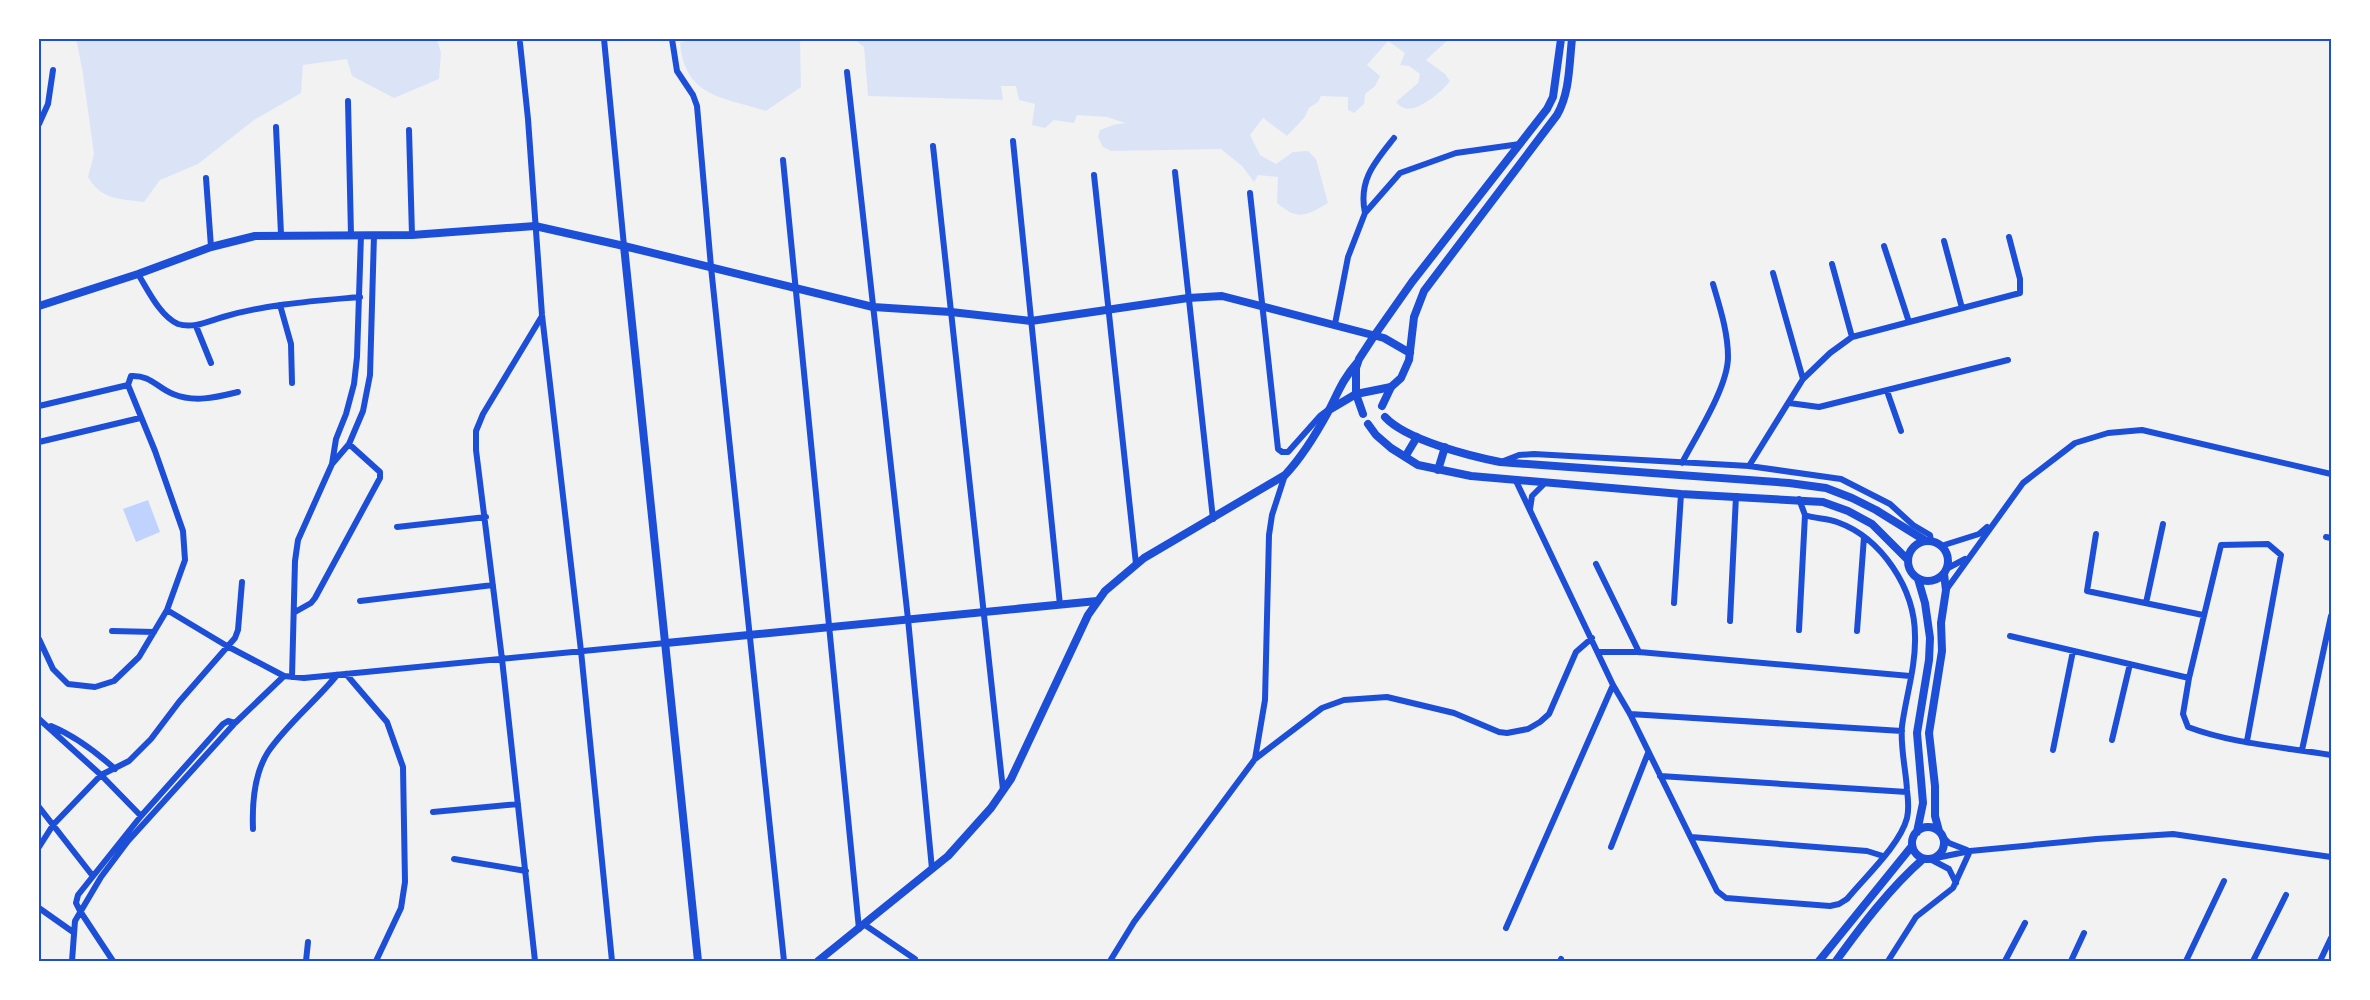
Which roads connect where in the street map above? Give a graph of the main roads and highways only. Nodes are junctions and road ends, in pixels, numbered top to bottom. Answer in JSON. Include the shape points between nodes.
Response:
{"nodes":[{"id":1,"x":1561,"y":39,"type":"edge"},
{"id":2,"x":1572,"y":39,"type":"edge"},
{"id":3,"x":1374,"y":336,"type":"junction"},
{"id":4,"x":1410,"y":353,"type":"junction"},
{"id":5,"x":1357,"y":363,"type":"junction"},
{"id":6,"x":1356,"y":394,"type":"junction"},
{"id":7,"x":1329,"y":410,"type":"junction"},
{"id":8,"x":823,"y":960,"type":"edge"},
{"id":9,"x":698,"y":961,"type":"edge"}],
"edges":[{"from":1,"to":3,"type":"main road","via":[[1553,97],[1547,109]]},
{"from":2,"to":4,"type":"main road","via":[[1564,104],[1424,291],[1414,317]]},
{"from":3,"to":4,"type":"main road"},
{"from":3,"to":5,"type":"main road"},
{"from":3,"to":9,"type":"main road","via":[[1222,296],[1031,321],[873,307],[624,246]]},
{"from":4,"to":6,"type":"main road","via":[[1404,372],[1391,387]]},
{"from":5,"to":6,"type":"main road"},
{"from":5,"to":7,"type":"main road","via":[[1344,377]]},
{"from":6,"to":7,"type":"main road"},
{"from":7,"to":8,"type":"main road","via":[[1285,475],[1136,564],[1097,601],[1003,791],[933,869]]}]}
